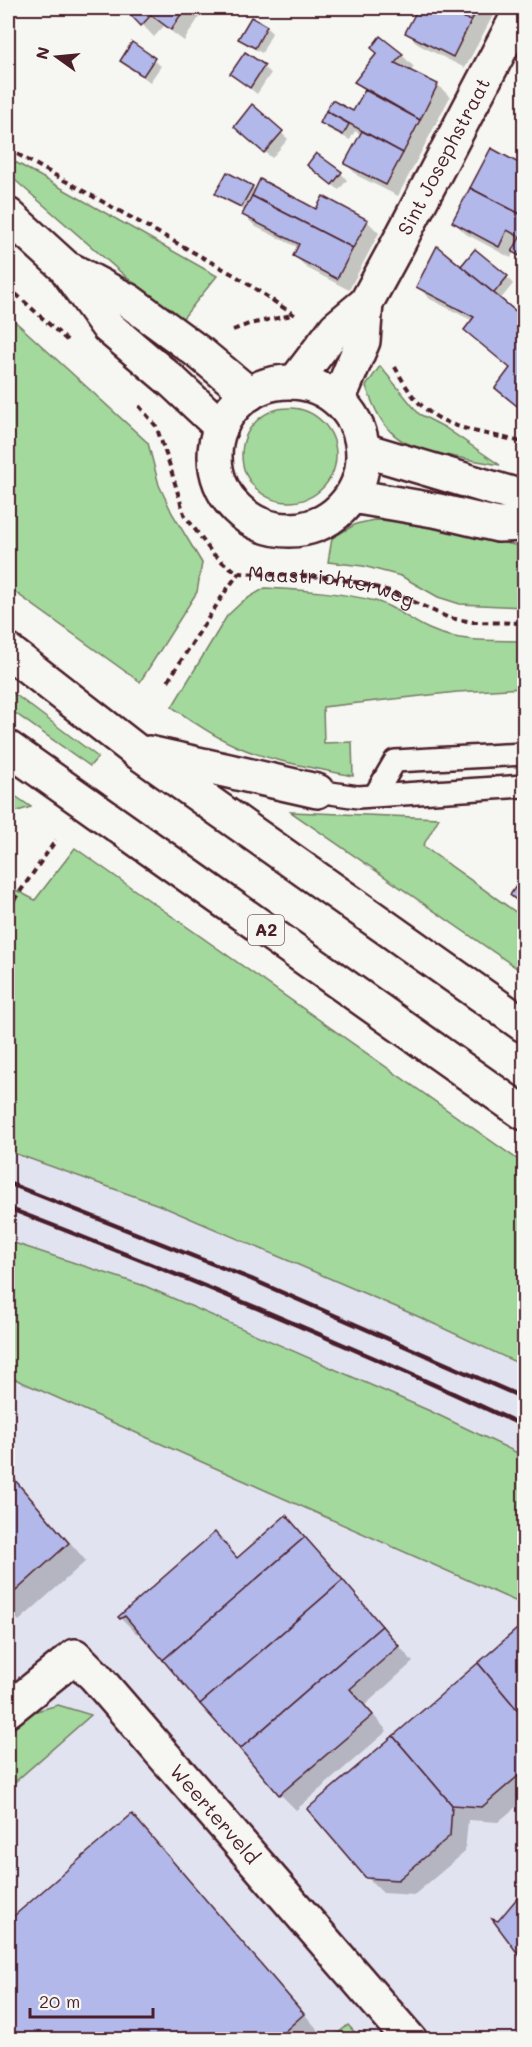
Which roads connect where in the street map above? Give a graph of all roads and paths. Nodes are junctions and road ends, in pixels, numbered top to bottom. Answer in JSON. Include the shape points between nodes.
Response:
{"nodes":[{"id":1,"x":522,"y":8,"type":"edge"},
{"id":2,"x":8,"y":149,"type":"edge"},
{"id":3,"x":8,"y":214,"type":"edge"},
{"id":4,"x":64,"y":266,"type":"junction"},
{"id":5,"x":366,"y":303,"type":"junction"},
{"id":6,"x":293,"y":315,"type":"dead end"},
{"id":7,"x":363,"y":341,"type":"junction"},
{"id":8,"x":295,"y":382,"type":"junction"},
{"id":9,"x":249,"y":394,"type":"junction"},
{"id":10,"x":338,"y":400,"type":"junction"},
{"id":11,"x":137,"y":404,"type":"dead end"},
{"id":12,"x":221,"y":427,"type":"junction"},
{"id":13,"x":523,"y":441,"type":"edge"},
{"id":14,"x":364,"y":450,"type":"junction"},
{"id":15,"x":352,"y":496,"type":"junction"},
{"id":16,"x":525,"y":503,"type":"edge"},
{"id":17,"x":525,"y":524,"type":"edge"},
{"id":18,"x":239,"y":573,"type":"junction"},
{"id":19,"x":525,"y":623,"type":"edge"},
{"id":20,"x":8,"y":651,"type":"edge"},
{"id":21,"x":168,"y":681,"type":"dead end"},
{"id":22,"x":8,"y":748,"type":"edge"},
{"id":23,"x":135,"y":750,"type":"junction"},
{"id":24,"x":525,"y":754,"type":"edge"},
{"id":25,"x":525,"y":786,"type":"edge"},
{"id":26,"x":317,"y":792,"type":"joint"},
{"id":27,"x":375,"y":795,"type":"junction"},
{"id":28,"x":56,"y":840,"type":"dead end"},
{"id":29,"x":8,"y":909,"type":"edge"},
{"id":30,"x":525,"y":1025,"type":"edge"},
{"id":31,"x":525,"y":1113,"type":"edge"},
{"id":32,"x":8,"y":1710,"type":"edge"},
{"id":33,"x":410,"y":2040,"type":"edge"}],
"edges":[{"from":1,"to":5,"type":"main road","name":"Sint Josephstraat"},
{"from":2,"to":6,"type":"path","via":[[236,276]]},
{"from":3,"to":4,"type":"main road"},
{"from":4,"to":9,"type":"main road","via":[[129,301]]},
{"from":4,"to":12,"type":"main road","via":[[108,327]]},
{"from":5,"to":7,"type":"main road","name":"Sint Josephstraat"},
{"from":5,"to":8,"type":"main road","name":"Sint Josephstraat","via":[[336,328]]},
{"from":7,"to":10,"type":"main road","name":"Sint Josephstraat"},
{"from":7,"to":13,"type":"path","via":[[395,367],[420,404],[437,417],[453,425]]},
{"from":8,"to":9,"type":"main road","via":[[271,384]]},
{"from":8,"to":10,"type":"main road","via":[[318,388]]},
{"from":9,"to":12,"type":"main road","via":[[231,410]]},
{"from":10,"to":14,"type":"main road","via":[[358,428]]},
{"from":11,"to":18,"type":"path","name":"Maastrichterweg","via":[[156,426],[184,514],[212,553]]},
{"from":12,"to":15,"type":"main road","via":[[215,451],[217,475],[227,498],[255,522],[278,530],[303,530],[326,521]]},
{"from":14,"to":15,"type":"main road","via":[[362,474]]},
{"from":14,"to":16,"type":"main road","via":[[512,494]]},
{"from":15,"to":17,"type":"main road","via":[[498,525]]},
{"from":18,"to":19,"type":"path","name":"Maastrichterweg","via":[[325,577],[360,583],[390,591],[449,618]]},
{"from":18,"to":21,"type":"path"},
{"from":20,"to":23,"type":"main road"},
{"from":22,"to":31,"type":"main road","number":"A2"},
{"from":23,"to":26,"type":"main road"},
{"from":23,"to":30,"type":"main road"},
{"from":24,"to":27,"type":"lane","via":[[395,761]]},
{"from":25,"to":27,"type":"lane"},
{"from":26,"to":27,"type":"lane"},
{"from":28,"to":29,"type":"path"},
{"from":32,"to":33,"type":"main road","name":"Weerterveld","via":[[75,1656]]}]}
